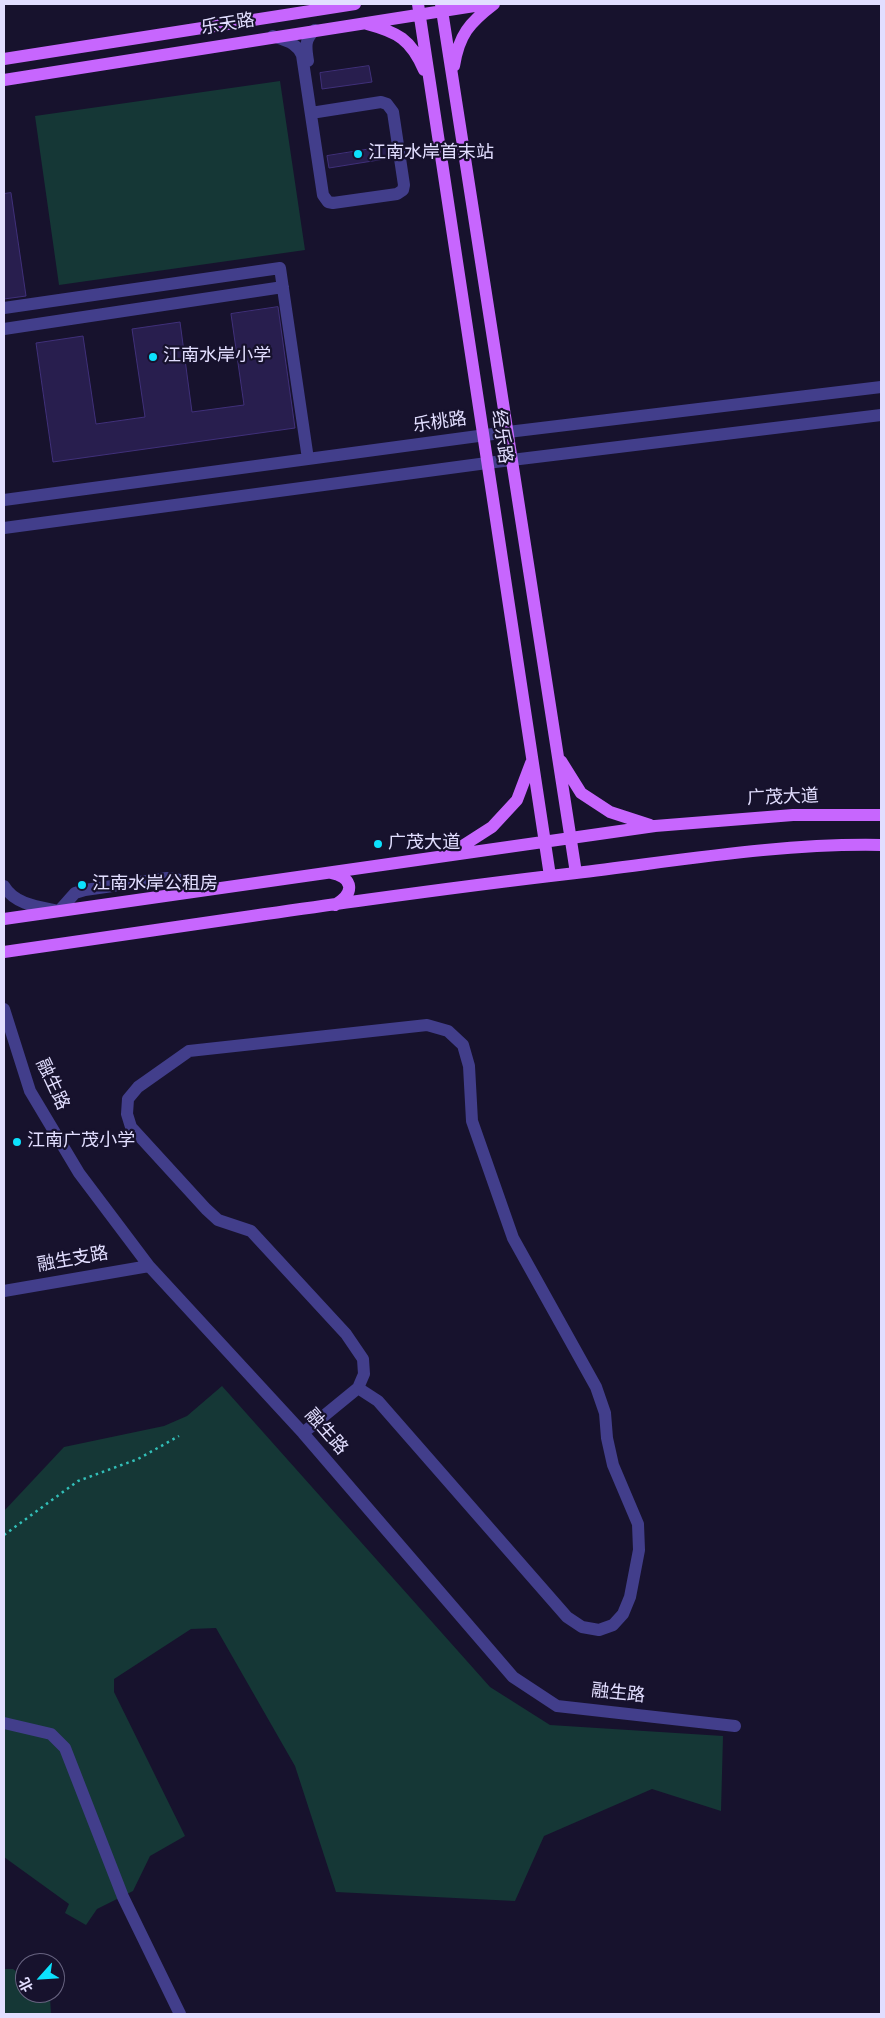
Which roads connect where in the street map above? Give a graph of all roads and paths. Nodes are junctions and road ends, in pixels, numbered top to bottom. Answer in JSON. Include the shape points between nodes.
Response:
{"nodes":[{"id":1,"x":355,"y":4,"type":"edge"},
{"id":2,"x":487,"y":4,"type":"edge"},
{"id":3,"x":494,"y":4,"type":"edge"},
{"id":4,"x":442,"y":7,"type":"edge"},
{"id":5,"x":419,"y":9,"type":"edge"},
{"id":6,"x":362,"y":22,"type":"junction"},
{"id":7,"x":315,"y":30,"type":"junction"},
{"id":8,"x":273,"y":36,"type":"junction"},
{"id":9,"x":4,"y":59,"type":"edge"},
{"id":10,"x":453,"y":76,"type":"junction"},
{"id":11,"x":4,"y":80,"type":"edge"},
{"id":12,"x":431,"y":86,"type":"junction"},
{"id":13,"x":328,"y":110,"type":"junction"},
{"id":14,"x":310,"y":113,"type":"junction"},
{"id":15,"x":283,"y":287,"type":"junction"},
{"id":16,"x":4,"y":308,"type":"edge"},
{"id":17,"x":4,"y":329,"type":"edge"},
{"id":18,"x":881,"y":388,"type":"edge"},
{"id":19,"x":881,"y":415,"type":"edge"},
{"id":20,"x":508,"y":432,"type":"junction"},
{"id":21,"x":482,"y":436,"type":"junction"},
{"id":22,"x":308,"y":459,"type":"junction"},
{"id":23,"x":513,"y":459,"type":"junction"},
{"id":24,"x":486,"y":463,"type":"junction"},
{"id":25,"x":4,"y":500,"type":"edge"},
{"id":26,"x":4,"y":528,"type":"edge"},
{"id":27,"x":558,"y":756,"type":"junction"},
{"id":28,"x":532,"y":761,"type":"junction"},
{"id":29,"x":881,"y":815,"type":"edge"},
{"id":30,"x":655,"y":826,"type":"junction"},
{"id":31,"x":570,"y":838,"type":"junction"},
{"id":32,"x":544,"y":841,"type":"junction"},
{"id":33,"x":881,"y":845,"type":"edge"},
{"id":34,"x":448,"y":855,"type":"junction"},
{"id":35,"x":328,"y":872,"type":"junction"},
{"id":36,"x":576,"y":873,"type":"junction"},
{"id":37,"x":550,"y":876,"type":"junction"},
{"id":38,"x":4,"y":886,"type":"edge"},
{"id":39,"x":204,"y":890,"type":"junction"},
{"id":40,"x":333,"y":906,"type":"junction"},
{"id":41,"x":59,"y":912,"type":"junction"},
{"id":42,"x":4,"y":919,"type":"edge"},
{"id":43,"x":4,"y":952,"type":"edge"},
{"id":44,"x":4,"y":1009,"type":"edge"},
{"id":45,"x":149,"y":1266,"type":"junction"},
{"id":46,"x":4,"y":1291,"type":"edge"},
{"id":47,"x":358,"y":1388,"type":"junction"},
{"id":48,"x":303,"y":1434,"type":"junction"},
{"id":49,"x":179,"y":1436,"type":"dead end"},
{"id":50,"x":4,"y":1535,"type":"edge"},
{"id":51,"x":4,"y":1723,"type":"edge"},
{"id":52,"x":735,"y":1726,"type":"dead end"},
{"id":53,"x":180,"y":2014,"type":"edge"}],
"edges":[{"from":1,"to":9,"type":"main road","name":"乐天路"},
{"from":2,"to":4,"type":"main road","name":"乐天路"},
{"from":3,"to":10,"type":"main road","via":[[477,17],[462,36],[456,50]]},
{"from":4,"to":5,"type":"main road","name":"乐天路"},
{"from":4,"to":10,"type":"main road","name":"经乐路"},
{"from":5,"to":6,"type":"main road","name":"乐天路"},
{"from":5,"to":12,"type":"main road","name":"经乐路"},
{"from":6,"to":7,"type":"main road","name":"乐天路"},
{"from":6,"to":12,"type":"main road","via":[[390,30],[400,37],[419,57]]},
{"from":7,"to":8,"type":"main road","name":"乐天路"},
{"from":7,"to":13,"type":"street","via":[[306,42],[314,98],[318,106]]},
{"from":8,"to":11,"type":"main road","name":"乐天路"},
{"from":8,"to":14,"type":"street","via":[[292,42],[300,50]]},
{"from":10,"to":20,"type":"main road","name":"经乐路"},
{"from":12,"to":21,"type":"main road","name":"经乐路"},
{"from":13,"to":14,"type":"street"},
{"from":13,"to":14,"type":"street","via":[[382,102],[390,107],[403,190],[396,194],[328,202],[323,195]]},
{"from":15,"to":16,"type":"street","via":[[280,268]]},
{"from":15,"to":17,"type":"street"},
{"from":15,"to":22,"type":"street"},
{"from":18,"to":20,"type":"street","name":"乐桃路"},
{"from":19,"to":23,"type":"street"},
{"from":20,"to":21,"type":"street","name":"乐桃路"},
{"from":20,"to":23,"type":"main road","name":"经乐路"},
{"from":21,"to":22,"type":"street","name":"乐桃路"},
{"from":21,"to":24,"type":"main road","name":"经乐路"},
{"from":22,"to":25,"type":"street","name":"乐桃路"},
{"from":23,"to":24,"type":"street"},
{"from":23,"to":27,"type":"main road","name":"经乐路"},
{"from":24,"to":26,"type":"street"},
{"from":24,"to":28,"type":"main road","name":"经乐路"},
{"from":27,"to":30,"type":"main road","via":[[580,793],[610,812]]},
{"from":27,"to":31,"type":"main road","name":"经乐路"},
{"from":28,"to":32,"type":"main road","name":"经乐路"},
{"from":28,"to":34,"type":"main road","via":[[517,800],[492,827]]},
{"from":29,"to":30,"type":"main road","name":"广茂大道","via":[[794,815]]},
{"from":30,"to":31,"type":"main road","name":"广茂大道"},
{"from":31,"to":32,"type":"main road","name":"广茂大道"},
{"from":31,"to":36,"type":"main road","name":"经乐路"},
{"from":32,"to":34,"type":"main road","name":"广茂大道"},
{"from":32,"to":37,"type":"main road","name":"经乐路"},
{"from":33,"to":36,"type":"main road","via":[[848,844],[742,852]]},
{"from":34,"to":35,"type":"main road","name":"广茂大道"},
{"from":35,"to":39,"type":"main road","name":"广茂大道"},
{"from":35,"to":40,"type":"main road","via":[[345,878],[350,891]]},
{"from":36,"to":37,"type":"main road"},
{"from":37,"to":40,"type":"main road"},
{"from":38,"to":41,"type":"street","via":[[16,899]]},
{"from":39,"to":41,"type":"main road","name":"广茂大道"},
{"from":39,"to":41,"type":"street","via":[[167,878],[94,888],[76,893]]},
{"from":40,"to":43,"type":"main road"},
{"from":41,"to":42,"type":"main road","name":"广茂大道"},
{"from":44,"to":45,"type":"street","name":"融生路","via":[[30,1091],[79,1173]]},
{"from":45,"to":46,"type":"street","name":"融生支路"},
{"from":45,"to":48,"type":"street","name":"融生路"},
{"from":47,"to":47,"type":"street","via":[[364,1374],[363,1359],[346,1334],[251,1230],[218,1220],[131,1127],[127,1114],[128,1099],[138,1087],[189,1051],[427,1025],[448,1031],[463,1044],[469,1066],[472,1121],[513,1238],[596,1386],[605,1413],[613,1465],[638,1524],[639,1550],[630,1597],[623,1614],[613,1625],[600,1630],[582,1627],[567,1617],[378,1401]]},
{"from":47,"to":48,"type":"street"},
{"from":48,"to":52,"type":"street","name":"融生路","via":[[513,1677],[557,1706]]},
{"from":49,"to":50,"type":"path","via":[[138,1458],[78,1481]]},
{"from":51,"to":53,"type":"street","via":[[51,1734],[65,1748],[123,1897]]}]}
